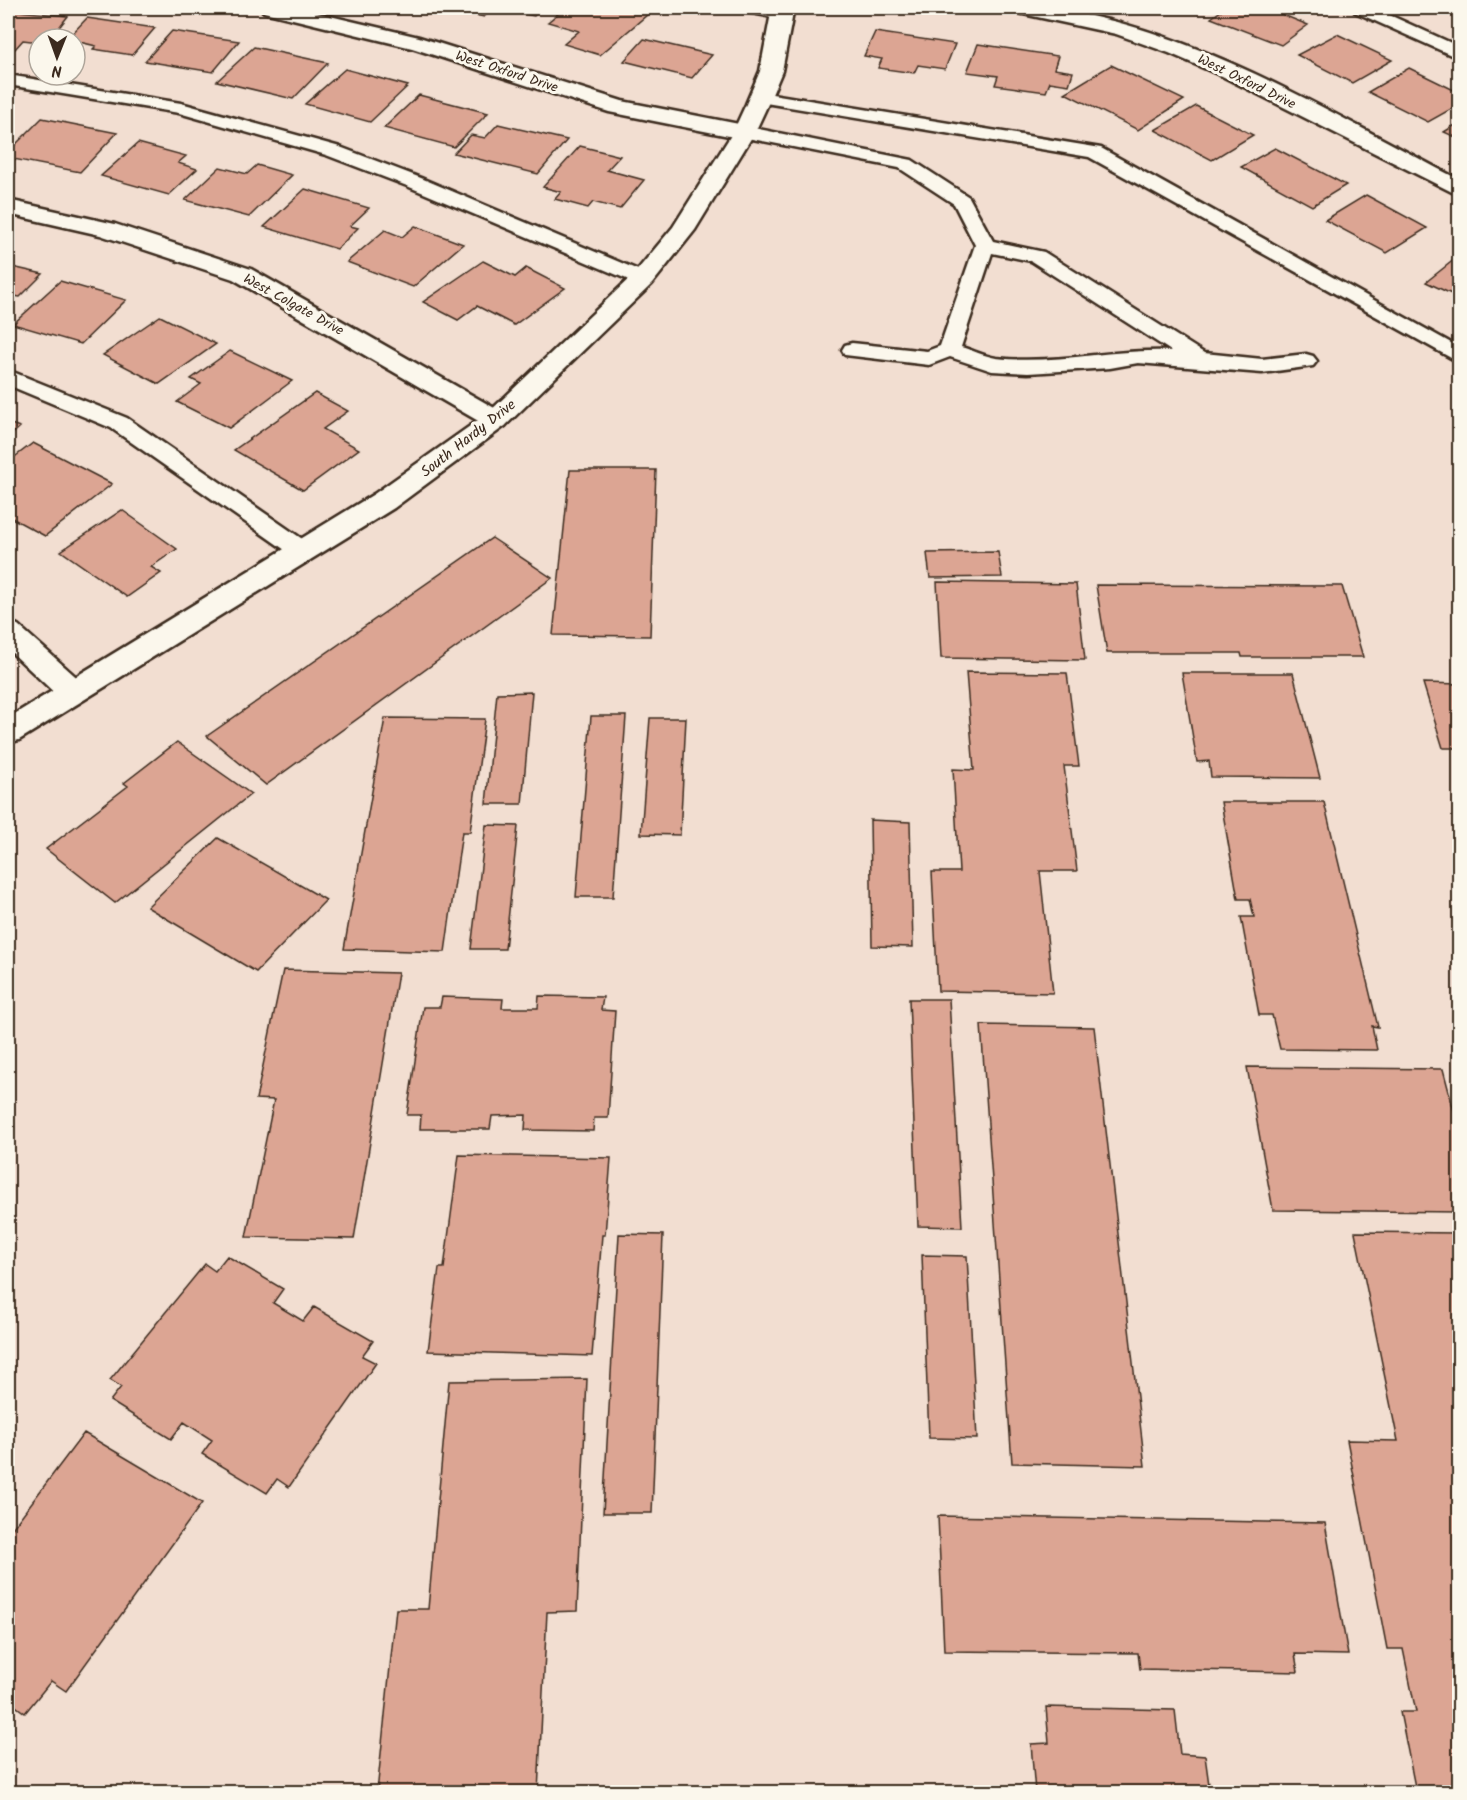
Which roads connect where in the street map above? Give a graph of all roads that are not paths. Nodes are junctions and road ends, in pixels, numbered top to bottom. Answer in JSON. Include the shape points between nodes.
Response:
{"nodes":[{"id":1,"x":271,"y":8,"type":"edge"},
{"id":2,"x":753,"y":8,"type":"edge"},
{"id":3,"x":1021,"y":8,"type":"edge"},
{"id":4,"x":1361,"y":8,"type":"edge"},
{"id":5,"x":782,"y":11,"type":"edge"},
{"id":6,"x":1460,"y":54,"type":"edge"},
{"id":7,"x":8,"y":80,"type":"edge"},
{"id":8,"x":760,"y":97,"type":"junction"},
{"id":9,"x":744,"y":132,"type":"junction"},
{"id":10,"x":1460,"y":189,"type":"edge"},
{"id":11,"x":8,"y":207,"type":"edge"},
{"id":12,"x":985,"y":245,"type":"junction"},
{"id":13,"x":643,"y":279,"type":"junction"},
{"id":14,"x":852,"y":350,"type":"dead end"},
{"id":15,"x":949,"y":350,"type":"junction"},
{"id":16,"x":1460,"y":357,"type":"edge"},
{"id":17,"x":1198,"y":359,"type":"junction"},
{"id":18,"x":1306,"y":361,"type":"dead end"},
{"id":19,"x":8,"y":377,"type":"edge"},
{"id":20,"x":495,"y":420,"type":"junction"},
{"id":21,"x":303,"y":551,"type":"junction"},
{"id":22,"x":8,"y":632,"type":"edge"},
{"id":23,"x":72,"y":691,"type":"junction"},
{"id":24,"x":8,"y":732,"type":"edge"}],
"edges":[{"from":1,"to":9,"type":"street","name":"West Oxford Drive","via":[[418,42],[617,107]]},
{"from":2,"to":5,"type":"lane"},
{"from":3,"to":10,"type":"street","name":"West Oxford Drive","via":[[1121,29],[1177,48],[1230,71]]},
{"from":4,"to":6,"type":"lane"},
{"from":5,"to":8,"type":"street","name":"South Hardy Drive","via":[[771,71]]},
{"from":7,"to":13,"type":"lane","via":[[181,108],[333,151]]},
{"from":8,"to":9,"type":"street","name":"South Hardy Drive"},
{"from":8,"to":16,"type":"lane","via":[[1094,152]]},
{"from":9,"to":12,"type":"lane","via":[[905,164],[962,201]]},
{"from":9,"to":13,"type":"street","name":"South Hardy Drive","via":[[683,230]]},
{"from":11,"to":20,"type":"street","name":"West Colgate Drive","via":[[107,229],[242,274]]},
{"from":12,"to":15,"type":"lane"},
{"from":12,"to":17,"type":"lane","via":[[1037,256]]},
{"from":13,"to":20,"type":"street","name":"South Hardy Drive"},
{"from":14,"to":15,"type":"lane","via":[[929,358]]},
{"from":15,"to":17,"type":"lane","via":[[992,364],[1028,366],[1138,356]]},
{"from":17,"to":18,"type":"lane","via":[[1262,366]]},
{"from":19,"to":21,"type":"lane","via":[[119,423]]},
{"from":20,"to":21,"type":"street","name":"South Hardy Drive","via":[[384,501]]},
{"from":21,"to":23,"type":"street","name":"South Hardy Drive"},
{"from":22,"to":23,"type":"street"},
{"from":23,"to":24,"type":"street","name":"South Hardy Drive"}]}
